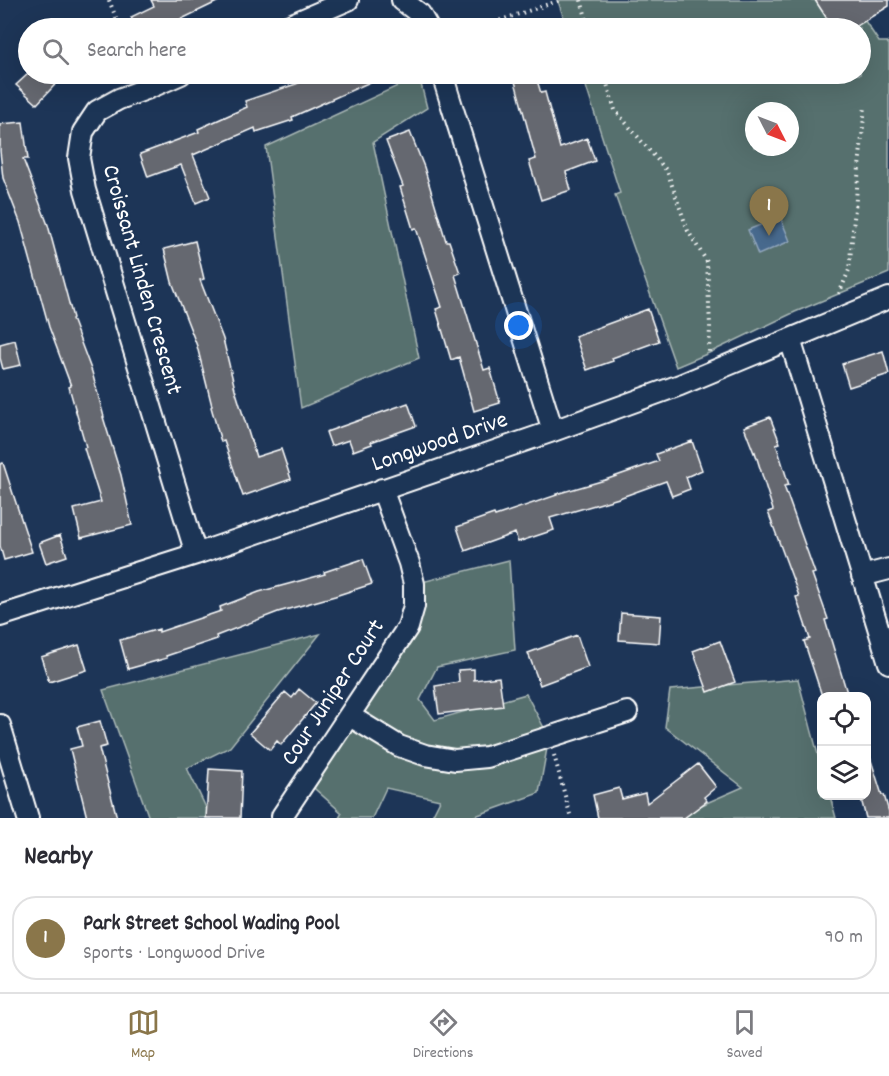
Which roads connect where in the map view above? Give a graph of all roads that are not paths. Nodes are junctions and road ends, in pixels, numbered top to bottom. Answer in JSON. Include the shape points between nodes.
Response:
{"nodes":[{"id":1,"x":348,"y":0,"type":"edge"},
{"id":2,"x":402,"y":0,"type":"edge"},
{"id":3,"x":306,"y":18,"type":"edge"},
{"id":4,"x":422,"y":18,"type":"edge"},
{"id":5,"x":158,"y":84,"type":"edge"},
{"id":6,"x":445,"y":84,"type":"edge"},
{"id":7,"x":889,"y":298,"type":"edge"},
{"id":8,"x":790,"y":339,"type":"junction"},
{"id":9,"x":553,"y":431,"type":"junction"},
{"id":10,"x":382,"y":489,"type":"junction"},
{"id":11,"x":196,"y":554,"type":"junction"},
{"id":12,"x":889,"y":569,"type":"edge"},
{"id":13,"x":862,"y":576,"type":"junction"},
{"id":14,"x":0,"y":616,"type":"edge"},
{"id":15,"x":889,"y":663,"type":"edge"},
{"id":16,"x":627,"y":712,"type":"dead end"},
{"id":17,"x":350,"y":716,"type":"junction"},
{"id":18,"x":0,"y":725,"type":"edge"},
{"id":19,"x":282,"y":816,"type":"dead end"},
{"id":20,"x":28,"y":818,"type":"edge"}],
"edges":[{"from":1,"to":3,"type":"street"},
{"from":2,"to":4,"type":"street"},
{"from":5,"to":11,"type":"street","name":"Croissant Linden Crescent","via":[[97,111],[84,132],[79,158],[85,190]]},
{"from":6,"to":9,"type":"street"},
{"from":7,"to":8,"type":"street","name":"Longwood Drive"},
{"from":8,"to":9,"type":"street","name":"Longwood Drive","via":[[680,385]]},
{"from":8,"to":13,"type":"street"},
{"from":9,"to":10,"type":"street","name":"Longwood Drive"},
{"from":10,"to":11,"type":"street","name":"Longwood Drive"},
{"from":10,"to":17,"type":"street","name":"Cour Juniper Court","via":[[409,563],[414,606],[408,627]]},
{"from":11,"to":14,"type":"street","name":"Longwood Drive"},
{"from":12,"to":13,"type":"street"},
{"from":13,"to":15,"type":"street"},
{"from":16,"to":17,"type":"street","via":[[487,757],[455,760],[399,746]]},
{"from":17,"to":19,"type":"street","name":"Cour Juniper Court"},
{"from":18,"to":20,"type":"street"}]}
